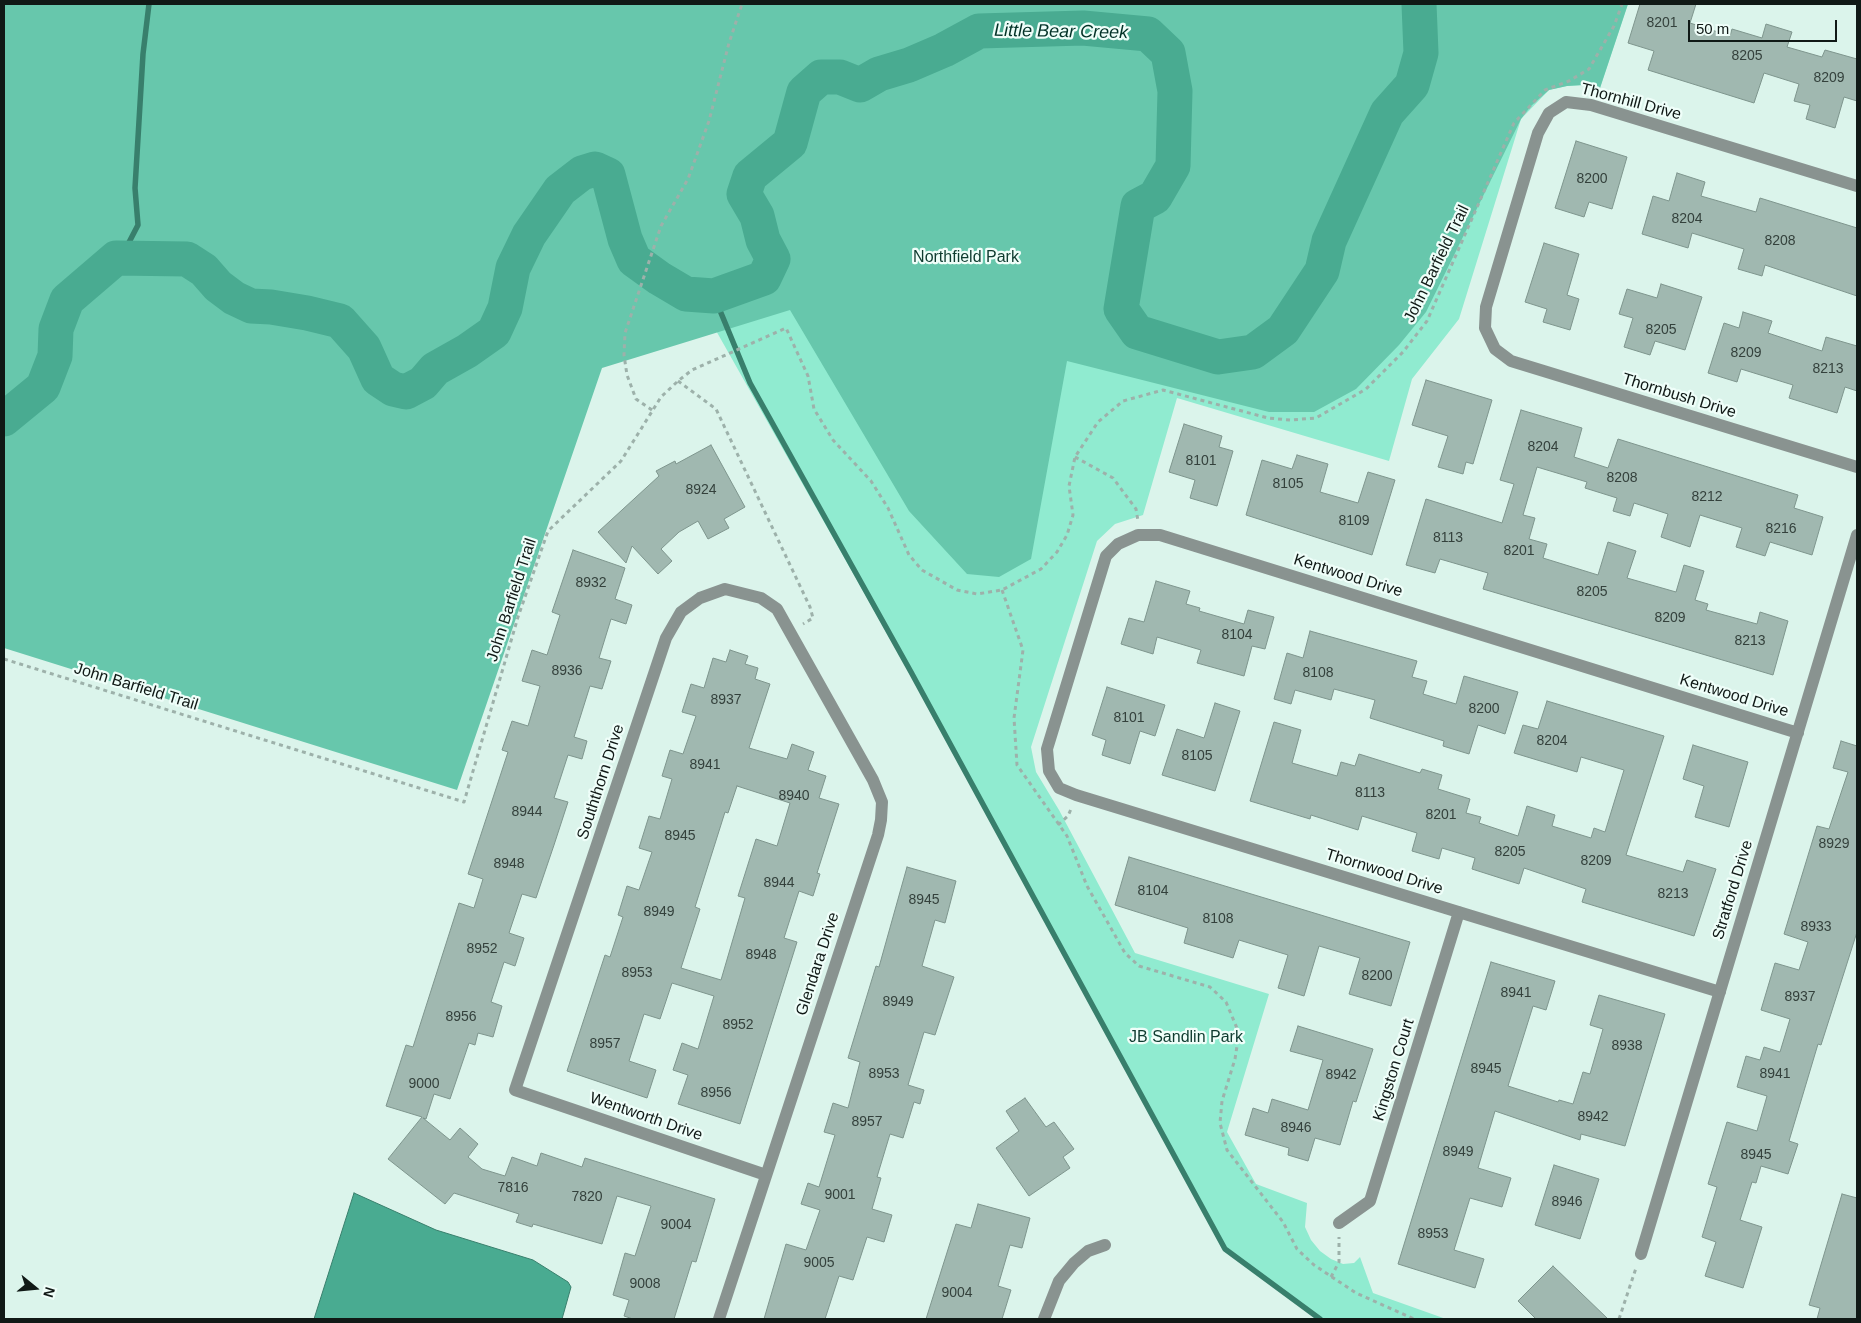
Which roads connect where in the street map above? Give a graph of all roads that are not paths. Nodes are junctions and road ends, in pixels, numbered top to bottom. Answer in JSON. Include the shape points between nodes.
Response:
{"nodes":[{"id":1,"x":1857,"y":186,"type":"edge"},
{"id":2,"x":1495,"y":348,"type":"joint"},
{"id":3,"x":1857,"y":467,"type":"edge"},
{"id":4,"x":1857,"y":535,"type":"edge"},
{"id":5,"x":790,"y":631,"type":"joint"},
{"id":6,"x":1798,"y":733,"type":"junction"},
{"id":7,"x":1049,"y":771,"type":"joint"},
{"id":8,"x":1460,"y":912,"type":"junction"},
{"id":9,"x":1720,"y":992,"type":"junction"},
{"id":10,"x":515,"y":1090,"type":"joint"},
{"id":11,"x":766,"y":1175,"type":"junction"},
{"id":12,"x":1338,"y":1223,"type":"road end"},
{"id":13,"x":1105,"y":1245,"type":"dead end"},
{"id":14,"x":1641,"y":1254,"type":"road end"},
{"id":15,"x":719,"y":1319,"type":"edge"},
{"id":16,"x":1044,"y":1319,"type":"edge"}],
"edges":[{"from":1,"to":2,"type":"street","name":"Thornhill Drive","via":[[1591,105],[1566,102],[1549,113],[1538,134],[1486,307],[1485,328]]},
{"from":2,"to":3,"type":"street","name":"Thornbush Drive","via":[[1510,362],[1531,369]]},
{"from":4,"to":6,"type":"street","name":"Stratford Drive"},
{"from":5,"to":10,"type":"street","name":"Souththorn Drive","via":[[777,609],[761,598],[725,589],[700,598],[681,612],[666,638]]},
{"from":5,"to":11,"type":"street","name":"Glendara Drive","via":[[873,780],[882,802],[882,820]]},
{"from":6,"to":7,"type":"street","name":"Kentwood Drive","via":[[1160,535],[1138,534],[1118,544],[1106,556],[1047,749]]},
{"from":6,"to":9,"type":"street","name":"Stratford Drive"},
{"from":7,"to":8,"type":"street","name":"Thornwood Drive","via":[[1059,788],[1076,795]]},
{"from":8,"to":9,"type":"street","name":"Thornwood Drive"},
{"from":8,"to":12,"type":"street","name":"Kingston Court","via":[[1370,1201]]},
{"from":9,"to":14,"type":"street","name":"Stratford Drive"},
{"from":10,"to":11,"type":"street","name":"Wentworth Drive"},
{"from":11,"to":15,"type":"street","name":"Glendara Drive"},
{"from":13,"to":16,"type":"street","via":[[1088,1251],[1059,1281]]}]}
